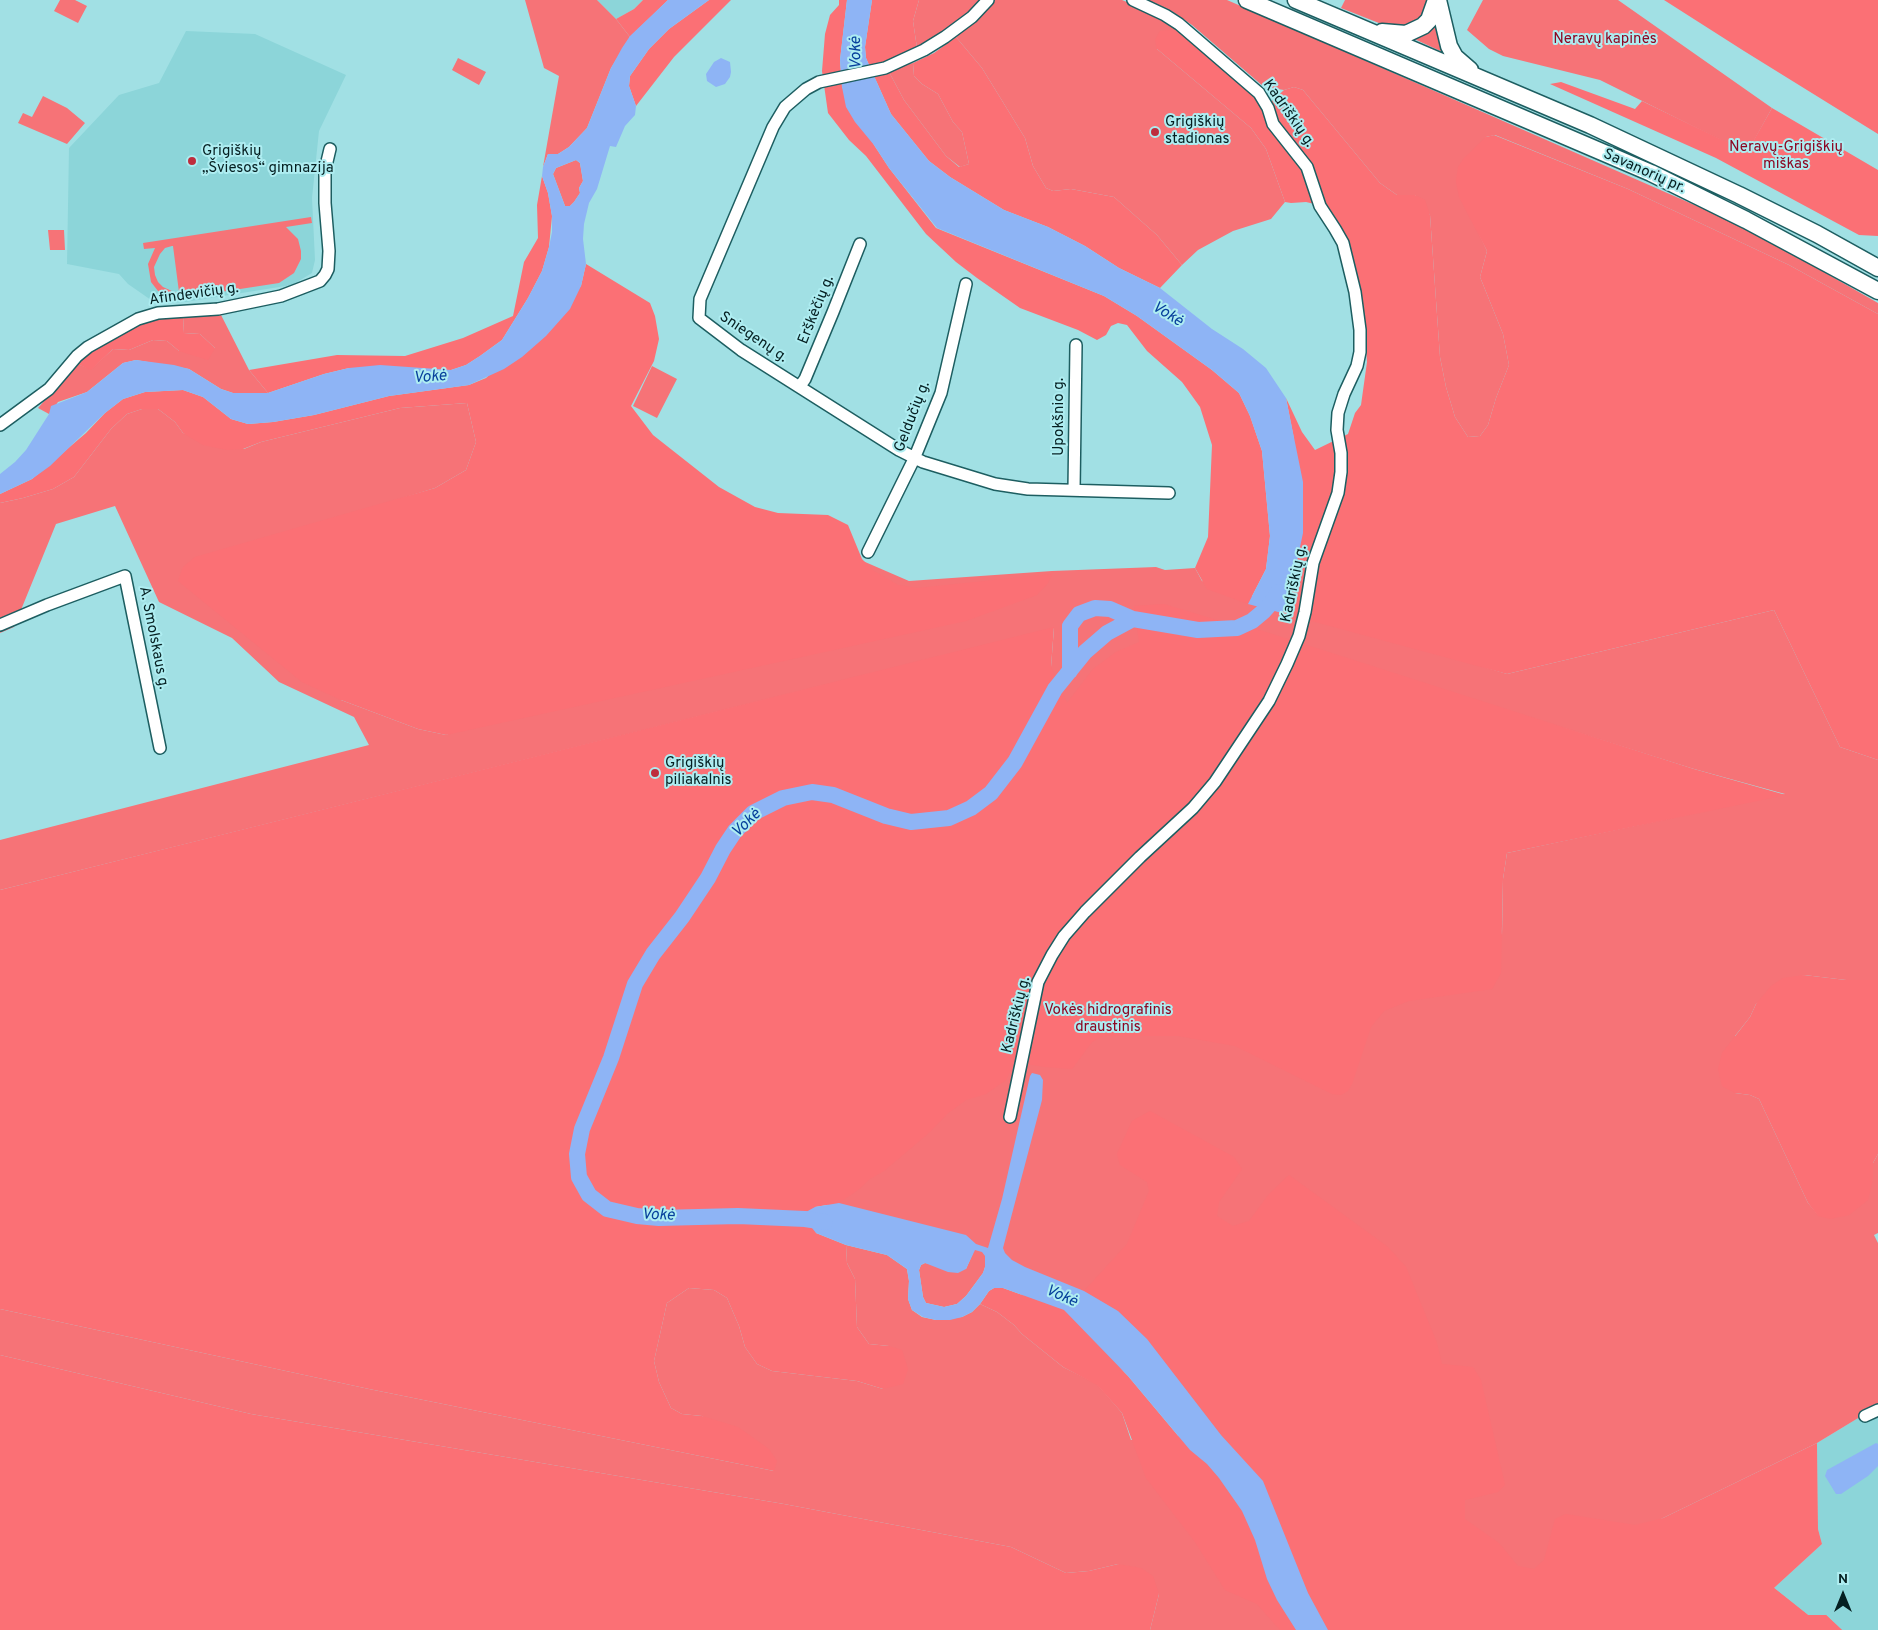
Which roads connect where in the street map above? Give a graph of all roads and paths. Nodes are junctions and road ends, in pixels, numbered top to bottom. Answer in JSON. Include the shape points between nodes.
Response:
{"nodes":[{"id":1,"x":988,"y":0,"type":"edge"},
{"id":2,"x":1133,"y":0,"type":"edge"},
{"id":3,"x":1247,"y":0,"type":"edge"},
{"id":4,"x":1296,"y":0,"type":"edge"},
{"id":5,"x":1437,"y":0,"type":"edge"},
{"id":6,"x":1360,"y":28,"type":"junction"},
{"id":7,"x":1482,"y":79,"type":"junction"},
{"id":8,"x":330,"y":149,"type":"dead end"},
{"id":9,"x":860,"y":244,"type":"dead end"},
{"id":10,"x":1878,"y":268,"type":"edge"},
{"id":11,"x":966,"y":284,"type":"dead end"},
{"id":12,"x":1878,"y":292,"type":"edge"},
{"id":13,"x":1076,"y":345,"type":"dead end"},
{"id":14,"x":800,"y":386,"type":"junction"},
{"id":15,"x":0,"y":425,"type":"edge"},
{"id":16,"x":914,"y":459,"type":"junction"},
{"id":17,"x":1074,"y":490,"type":"junction"},
{"id":18,"x":1170,"y":493,"type":"dead end"},
{"id":19,"x":868,"y":552,"type":"dead end"},
{"id":20,"x":0,"y":625,"type":"edge"},
{"id":21,"x":160,"y":748,"type":"dead end"},
{"id":22,"x":1010,"y":1117,"type":"dead end"},
{"id":23,"x":1878,"y":1410,"type":"edge"},
{"id":24,"x":1865,"y":1416,"type":"dead end"}],
"edges":[{"from":1,"to":14,"type":"street","name":"Sniegenų g.","via":[[945,37],[904,60],[885,68],[819,82],[785,107],[773,127],[700,299],[698,312],[699,318],[741,350]]},
{"from":2,"to":22,"type":"street","name":"Kadriškių g.","via":[[1179,24],[1260,94],[1273,124],[1306,167],[1320,206],[1343,243],[1355,292],[1360,352],[1338,413],[1336,430],[1341,472],[1338,493],[1313,563],[1306,612],[1287,664],[1269,701],[1193,808],[1133,864],[1064,936],[1038,982]]},
{"from":3,"to":12,"type":"highway","name":"Savanorių pr.","via":[[1651,173]]},
{"from":4,"to":6,"type":"highway"},
{"from":5,"to":6,"type":"highway","via":[[1429,20],[1415,31],[1385,33]]},
{"from":5,"to":7,"type":"highway","via":[[1448,46],[1455,57]]},
{"from":6,"to":7,"type":"highway"},
{"from":7,"to":10,"type":"highway","via":[[1675,164]]},
{"from":8,"to":15,"type":"street","name":"Afindevičių g.","via":[[325,170],[328,269],[320,281],[274,297],[218,309],[158,313],[138,319],[88,347],[49,389]]},
{"from":9,"to":14,"type":"street","name":"Erškėčių g."},
{"from":11,"to":16,"type":"street","name":"Geldučių g.","via":[[941,393]]},
{"from":13,"to":17,"type":"street","name":"Upokšnio g."},
{"from":14,"to":16,"type":"street","name":"Sniegenų g."},
{"from":16,"to":17,"type":"street","name":"Sniegenų g.","via":[[995,484]]},
{"from":16,"to":19,"type":"street","name":"Geldučių g."},
{"from":17,"to":18,"type":"street","name":"Sniegenų g."},
{"from":20,"to":21,"type":"street","name":"A. Smolskaus g.","via":[[125,576]]},
{"from":23,"to":24,"type":"street"}]}
